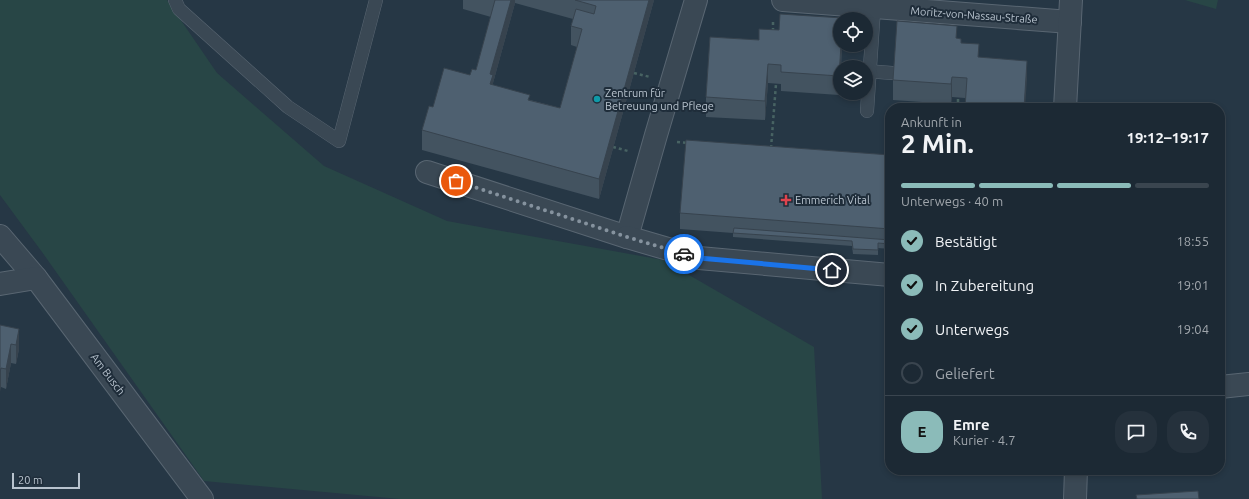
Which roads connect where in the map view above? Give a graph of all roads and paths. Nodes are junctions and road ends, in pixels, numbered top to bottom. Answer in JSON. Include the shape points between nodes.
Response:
{"nodes":[{"id":1,"x":175,"y":0,"type":"edge"},
{"id":2,"x":376,"y":0,"type":"edge"},
{"id":3,"x":696,"y":0,"type":"edge"},
{"id":4,"x":1071,"y":0,"type":"edge"},
{"id":5,"x":778,"y":7,"type":"edge"},
{"id":6,"x":874,"y":8,"type":"junction"},
{"id":7,"x":1070,"y":22,"type":"junction"},
{"id":8,"x":773,"y":35,"type":"edge"},
{"id":9,"x":869,"y":60,"type":"edge"},
{"id":10,"x":873,"y":71,"type":"edge"},
{"id":11,"x":892,"y":73,"type":"edge"},
{"id":12,"x":776,"y":84,"type":"edge"},
{"id":13,"x":958,"y":97,"type":"edge"},
{"id":14,"x":867,"y":100,"type":"edge"},
{"id":15,"x":958,"y":103,"type":"edge"},
{"id":16,"x":1065,"y":103,"type":"edge"},
{"id":17,"x":867,"y":111,"type":"dead end"},
{"id":18,"x":655,"y":139,"type":"junction"},
{"id":19,"x":695,"y":144,"type":"edge"},
{"id":20,"x":779,"y":149,"type":"edge"},
{"id":21,"x":427,"y":172,"type":"dead end"},
{"id":22,"x":0,"y":236,"type":"edge"},
{"id":23,"x":627,"y":237,"type":"junction"},
{"id":24,"x":885,"y":275,"type":"edge"},
{"id":25,"x":36,"y":278,"type":"junction"},
{"id":26,"x":0,"y":284,"type":"edge"},
{"id":27,"x":1249,"y":384,"type":"edge"},
{"id":28,"x":1225,"y":386,"type":"edge"},
{"id":29,"x":1076,"y":475,"type":"edge"},
{"id":30,"x":202,"y":499,"type":"edge"},
{"id":31,"x":1075,"y":499,"type":"edge"}],
"edges":[{"from":1,"to":2,"type":"lane","via":[[179,9],[288,107],[339,140]]},
{"from":3,"to":18,"type":"street"},
{"from":4,"to":7,"type":"street"},
{"from":5,"to":6,"type":"street","name":"Moritz-von-Nassau-Straße"},
{"from":5,"to":8,"type":"path"},
{"from":6,"to":7,"type":"street","name":"Moritz-von-Nassau-Straße"},
{"from":6,"to":9,"type":"lane"},
{"from":7,"to":16,"type":"street"},
{"from":10,"to":11,"type":"lane"},
{"from":12,"to":20,"type":"path","via":[[771,148]]},
{"from":13,"to":15,"type":"path"},
{"from":14,"to":17,"type":"lane"},
{"from":18,"to":19,"type":"path"},
{"from":18,"to":23,"type":"street"},
{"from":21,"to":23,"type":"street"},
{"from":22,"to":25,"type":"street","name":"Am Busch"},
{"from":23,"to":24,"type":"street","via":[[699,258]]},
{"from":25,"to":26,"type":"street"},
{"from":25,"to":30,"type":"street","name":"Am Busch"},
{"from":27,"to":28,"type":"street"},
{"from":29,"to":31,"type":"street"}]}
